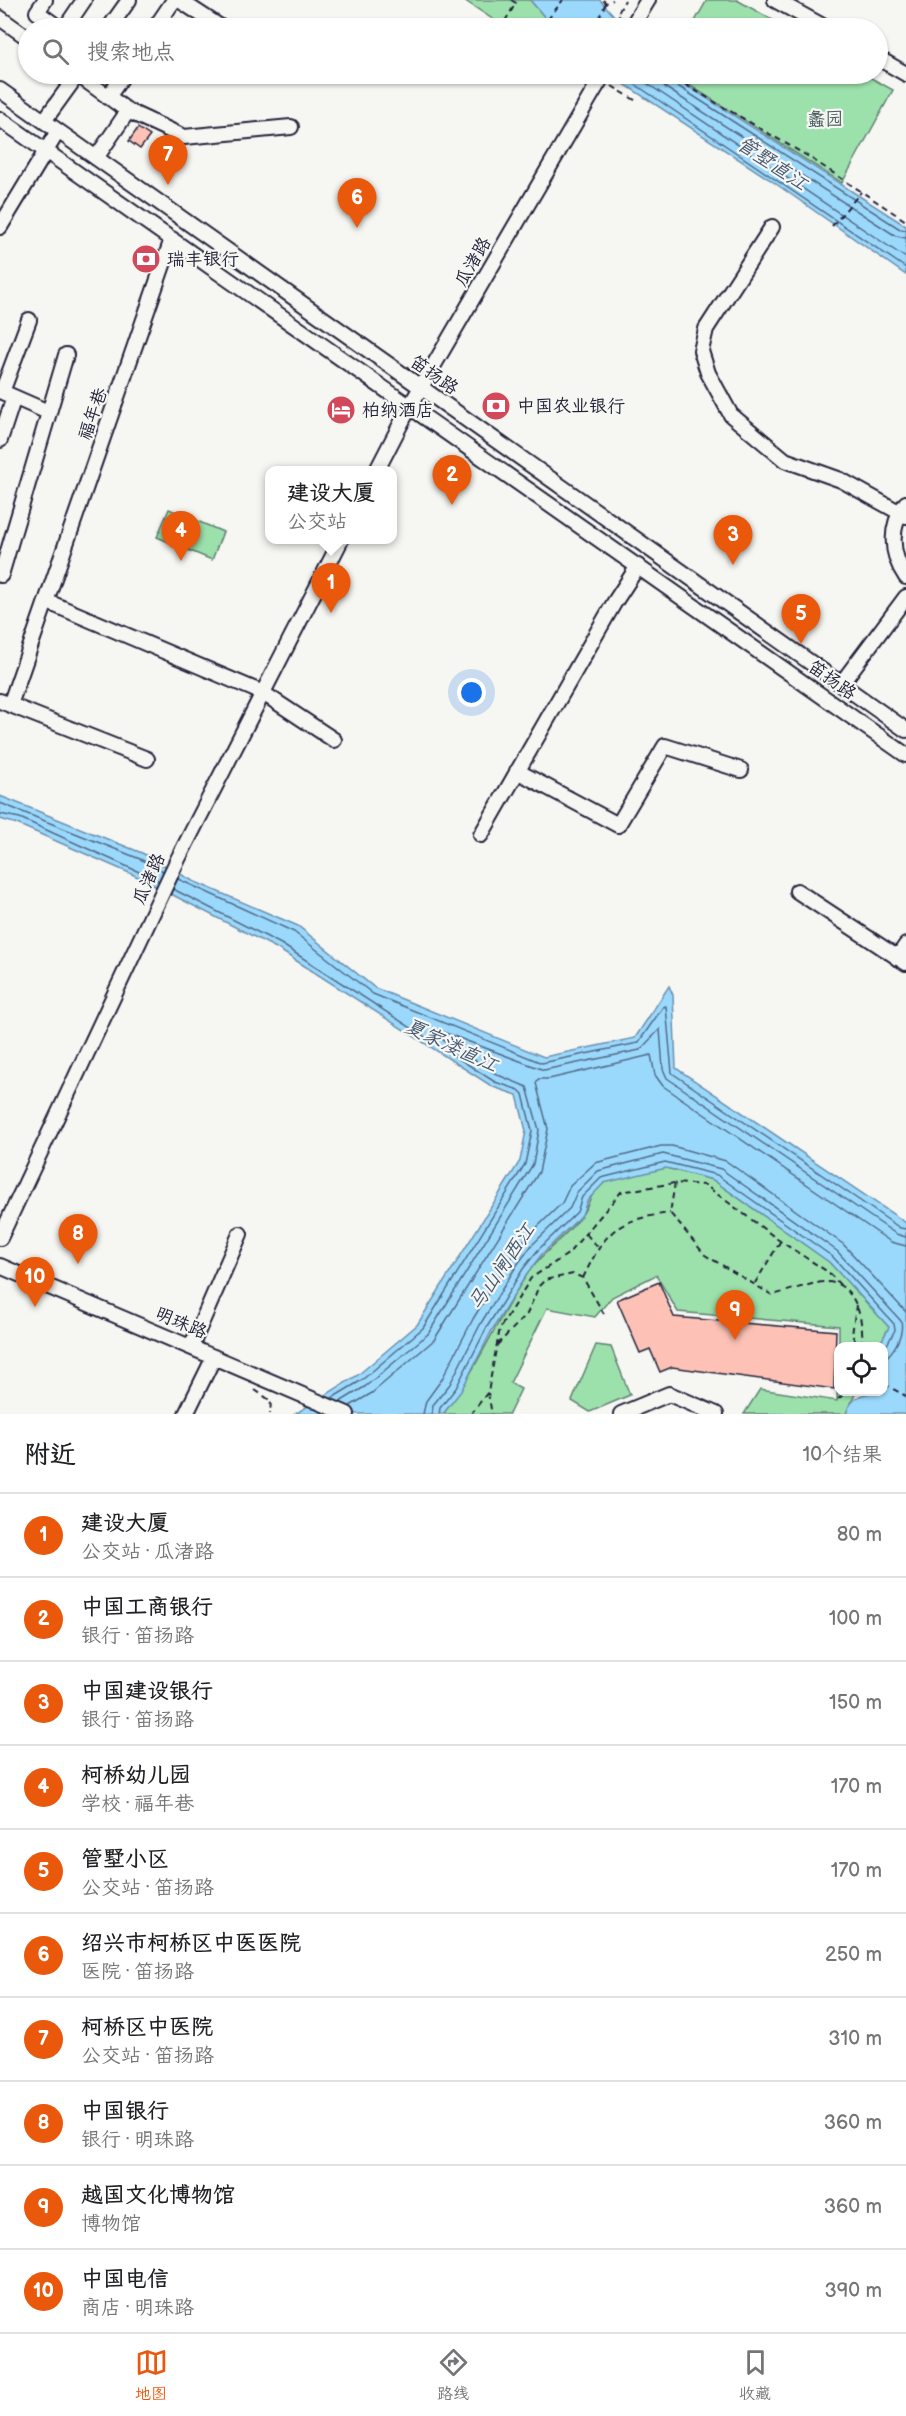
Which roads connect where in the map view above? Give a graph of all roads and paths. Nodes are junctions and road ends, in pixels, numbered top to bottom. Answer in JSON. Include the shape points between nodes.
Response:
{"nodes":[{"id":1,"x":45,"y":0,"type":"edge"},
{"id":2,"x":84,"y":0,"type":"edge"},
{"id":3,"x":129,"y":0,"type":"edge"},
{"id":4,"x":176,"y":0,"type":"edge"},
{"id":5,"x":511,"y":0,"type":"edge"},
{"id":6,"x":562,"y":0,"type":"edge"},
{"id":7,"x":603,"y":0,"type":"edge"},
{"id":8,"x":613,"y":0,"type":"edge"},
{"id":9,"x":648,"y":0,"type":"edge"},
{"id":10,"x":775,"y":0,"type":"edge"},
{"id":11,"x":606,"y":3,"type":"junction"},
{"id":12,"x":0,"y":18,"type":"edge"},
{"id":13,"x":45,"y":18,"type":"edge"},
{"id":14,"x":72,"y":18,"type":"edge"},
{"id":15,"x":116,"y":18,"type":"edge"},
{"id":16,"x":162,"y":18,"type":"edge"},
{"id":17,"x":206,"y":18,"type":"edge"},
{"id":18,"x":507,"y":18,"type":"edge"},
{"id":19,"x":548,"y":18,"type":"edge"},
{"id":20,"x":599,"y":18,"type":"edge"},
{"id":21,"x":638,"y":18,"type":"edge"},
{"id":22,"x":808,"y":18,"type":"edge"},
{"id":23,"x":18,"y":31,"type":"edge"},
{"id":24,"x":888,"y":63,"type":"edge"},
{"id":25,"x":906,"y":74,"type":"edge"},
{"id":26,"x":71,"y":84,"type":"edge"},
{"id":27,"x":91,"y":84,"type":"edge"},
{"id":28,"x":117,"y":84,"type":"edge"},
{"id":29,"x":602,"y":84,"type":"edge"},
{"id":30,"x":606,"y":84,"type":"edge"},
{"id":31,"x":684,"y":84,"type":"edge"},
{"id":32,"x":0,"y":90,"type":"edge"},
{"id":33,"x":108,"y":97,"type":"junction"},
{"id":34,"x":638,"y":102,"type":"dead end"},
{"id":35,"x":128,"y":111,"type":"junction"},
{"id":36,"x":0,"y":119,"type":"edge"},
{"id":37,"x":44,"y":122,"type":"junction"},
{"id":38,"x":291,"y":127,"type":"dead end"},
{"id":39,"x":58,"y":131,"type":"junction"},
{"id":40,"x":44,"y":150,"type":"junction"},
{"id":41,"x":96,"y":158,"type":"junction"},
{"id":42,"x":861,"y":192,"type":"junction"},
{"id":43,"x":906,"y":221,"type":"edge"},
{"id":44,"x":832,"y":226,"type":"dead end"},
{"id":45,"x":0,"y":227,"type":"edge"},
{"id":46,"x":772,"y":227,"type":"dead end"},
{"id":47,"x":172,"y":239,"type":"junction"},
{"id":48,"x":29,"y":320,"type":"dead end"},
{"id":49,"x":66,"y":355,"type":"dead end"},
{"id":50,"x":421,"y":388,"type":"junction"},
{"id":51,"x":5,"y":393,"type":"edge"},
{"id":52,"x":410,"y":406,"type":"junction"},
{"id":53,"x":48,"y":412,"type":"junction"},
{"id":54,"x":0,"y":440,"type":"edge"},
{"id":55,"x":380,"y":466,"type":"edge"},
{"id":56,"x":904,"y":510,"type":"edge"},
{"id":57,"x":339,"y":544,"type":"edge"},
{"id":58,"x":638,"y":566,"type":"junction"},
{"id":59,"x":1,"y":575,"type":"edge"},
{"id":60,"x":906,"y":577,"type":"edge"},
{"id":61,"x":906,"y":597,"type":"edge"},
{"id":62,"x":48,"y":602,"type":"junction"},
{"id":63,"x":841,"y":684,"type":"junction"},
{"id":64,"x":263,"y":693,"type":"junction"},
{"id":65,"x":5,"y":703,"type":"edge"},
{"id":66,"x":906,"y":730,"type":"edge"},
{"id":67,"x":334,"y":740,"type":"dead end"},
{"id":68,"x":906,"y":755,"type":"edge"},
{"id":69,"x":147,"y":759,"type":"dead end"},
{"id":70,"x":741,"y":770,"type":"dead end"},
{"id":71,"x":517,"y":771,"type":"junction"},
{"id":72,"x":481,"y":835,"type":"dead end"},
{"id":73,"x":796,"y":891,"type":"dead end"},
{"id":74,"x":906,"y":945,"type":"edge"},
{"id":75,"x":901,"y":961,"type":"edge"},
{"id":76,"x":675,"y":1183,"type":"junction"},
{"id":77,"x":670,"y":1213,"type":"junction"},
{"id":78,"x":586,"y":1233,"type":"junction"},
{"id":79,"x":240,"y":1234,"type":"dead end"},
{"id":80,"x":0,"y":1238,"type":"edge"},
{"id":81,"x":780,"y":1241,"type":"junction"},
{"id":82,"x":598,"y":1247,"type":"junction"},
{"id":83,"x":0,"y":1266,"type":"edge"},
{"id":84,"x":540,"y":1273,"type":"junction"},
{"id":85,"x":583,"y":1278,"type":"junction"},
{"id":86,"x":545,"y":1280,"type":"junction"},
{"id":87,"x":755,"y":1283,"type":"junction"},
{"id":88,"x":842,"y":1287,"type":"junction"},
{"id":89,"x":856,"y":1302,"type":"junction"},
{"id":90,"x":604,"y":1314,"type":"dead end"},
{"id":91,"x":856,"y":1342,"type":"edge"},
{"id":92,"x":863,"y":1342,"type":"edge"},
{"id":93,"x":496,"y":1345,"type":"junction"},
{"id":94,"x":191,"y":1347,"type":"junction"},
{"id":95,"x":214,"y":1357,"type":"junction"},
{"id":96,"x":259,"y":1376,"type":"junction"},
{"id":97,"x":888,"y":1386,"type":"edge"},
{"id":98,"x":488,"y":1392,"type":"junction"},
{"id":99,"x":842,"y":1396,"type":"edge"},
{"id":100,"x":906,"y":1396,"type":"edge"},
{"id":101,"x":838,"y":1399,"type":"dead end"},
{"id":102,"x":186,"y":1414,"type":"edge"},
{"id":103,"x":270,"y":1414,"type":"edge"},
{"id":104,"x":347,"y":1414,"type":"edge"},
{"id":105,"x":471,"y":1414,"type":"edge"},
{"id":106,"x":492,"y":1414,"type":"edge"},
{"id":107,"x":621,"y":1414,"type":"edge"},
{"id":108,"x":716,"y":1414,"type":"edge"}],
"edges":[{"from":1,"to":13,"type":"street","via":[[37,12]]},
{"from":2,"to":14,"type":"street"},
{"from":3,"to":15,"type":"street"},
{"from":4,"to":16,"type":"street"},
{"from":4,"to":17,"type":"street"},
{"from":5,"to":18,"type":"path","via":[[516,3]]},
{"from":6,"to":19,"type":"path"},
{"from":7,"to":11,"type":"path"},
{"from":8,"to":11,"type":"path"},
{"from":9,"to":21,"type":"street"},
{"from":10,"to":22,"type":"street"},
{"from":11,"to":20,"type":"path"},
{"from":12,"to":23,"type":"street"},
{"from":24,"to":25,"type":"street"},
{"from":26,"to":37,"type":"street"},
{"from":27,"to":33,"type":"street"},
{"from":28,"to":33,"type":"street"},
{"from":29,"to":50,"type":"street","name":"瓜渚路"},
{"from":30,"to":34,"type":"path"},
{"from":31,"to":42,"type":"path"},
{"from":32,"to":37,"type":"street","name":"笛扬路"},
{"from":33,"to":35,"type":"street"},
{"from":35,"to":38,"type":"street","via":[[184,137]]},
{"from":35,"to":41,"type":"street"},
{"from":36,"to":40,"type":"street","name":"笛扬路"},
{"from":37,"to":39,"type":"street","name":"笛扬路"},
{"from":39,"to":40,"type":"street"},
{"from":39,"to":41,"type":"street","name":"笛扬路"},
{"from":40,"to":45,"type":"street"},
{"from":40,"to":47,"type":"street","name":"笛扬路"},
{"from":41,"to":50,"type":"street","name":"笛扬路"},
{"from":42,"to":43,"type":"path"},
{"from":42,"to":44,"type":"path"},
{"from":46,"to":56,"type":"street","via":[[706,329],[701,351],[708,373],[731,415],[785,460],[841,480]]},
{"from":47,"to":52,"type":"street","name":"笛扬路"},
{"from":47,"to":62,"type":"street","name":"福年巷"},
{"from":48,"to":51,"type":"street"},
{"from":49,"to":53,"type":"street"},
{"from":50,"to":52,"type":"street","name":"瓜渚路"},
{"from":50,"to":63,"type":"street","name":"笛扬路"},
{"from":51,"to":53,"type":"street"},
{"from":51,"to":54,"type":"street"},
{"from":52,"to":55,"type":"street","name":"瓜渚路"},
{"from":52,"to":58,"type":"street","name":"笛扬路"},
{"from":53,"to":59,"type":"street"},
{"from":56,"to":60,"type":"street","via":[[892,538],[896,563]]},
{"from":57,"to":64,"type":"street","name":"瓜渚路"},
{"from":58,"to":68,"type":"street","name":"笛扬路"},
{"from":58,"to":71,"type":"street"},
{"from":61,"to":63,"type":"street"},
{"from":62,"to":64,"type":"street"},
{"from":62,"to":65,"type":"street","name":"福年巷"},
{"from":63,"to":66,"type":"street","name":"笛扬路"},
{"from":64,"to":67,"type":"street"},
{"from":64,"to":80,"type":"street","name":"瓜渚路","via":[[178,859]]},
{"from":65,"to":69,"type":"street"},
{"from":70,"to":71,"type":"street","via":[[665,746],[618,825]]},
{"from":71,"to":72,"type":"street"},
{"from":73,"to":75,"type":"street"},
{"from":74,"to":75,"type":"street"},
{"from":76,"to":77,"type":"path"},
{"from":76,"to":78,"type":"path","via":[[621,1192]]},
{"from":76,"to":81,"type":"path","via":[[705,1185]]},
{"from":77,"to":82,"type":"path","via":[[642,1216],[612,1230]]},
{"from":77,"to":87,"type":"path","via":[[705,1255]]},
{"from":78,"to":82,"type":"path"},
{"from":78,"to":84,"type":"path","via":[[568,1254]]},
{"from":79,"to":94,"type":"street"},
{"from":81,"to":87,"type":"path"},
{"from":81,"to":88,"type":"path","via":[[828,1272]]},
{"from":82,"to":85,"type":"path"},
{"from":83,"to":94,"type":"street","name":"明珠路"},
{"from":84,"to":86,"type":"path"},
{"from":84,"to":93,"type":"path","via":[[531,1278],[500,1328]]},
{"from":85,"to":86,"type":"path","via":[[573,1274]]},
{"from":85,"to":90,"type":"path"},
{"from":86,"to":93,"type":"path","via":[[527,1314]]},
{"from":87,"to":88,"type":"path","via":[[772,1295],[827,1282]]},
{"from":88,"to":89,"type":"path"},
{"from":89,"to":91,"type":"path","via":[[852,1335]]},
{"from":89,"to":92,"type":"path"},
{"from":93,"to":98,"type":"path"},
{"from":94,"to":95,"type":"street","name":"明珠路"},
{"from":95,"to":96,"type":"street","name":"明珠路"},
{"from":95,"to":102,"type":"street"},
{"from":96,"to":103,"type":"path","via":[[255,1391],[271,1401]]},
{"from":96,"to":104,"type":"street","name":"明珠路"},
{"from":97,"to":100,"type":"path"},
{"from":98,"to":105,"type":"path"},
{"from":98,"to":106,"type":"path"},
{"from":99,"to":101,"type":"path"},
{"from":107,"to":108,"type":"street","via":[[669,1394]]}]}
